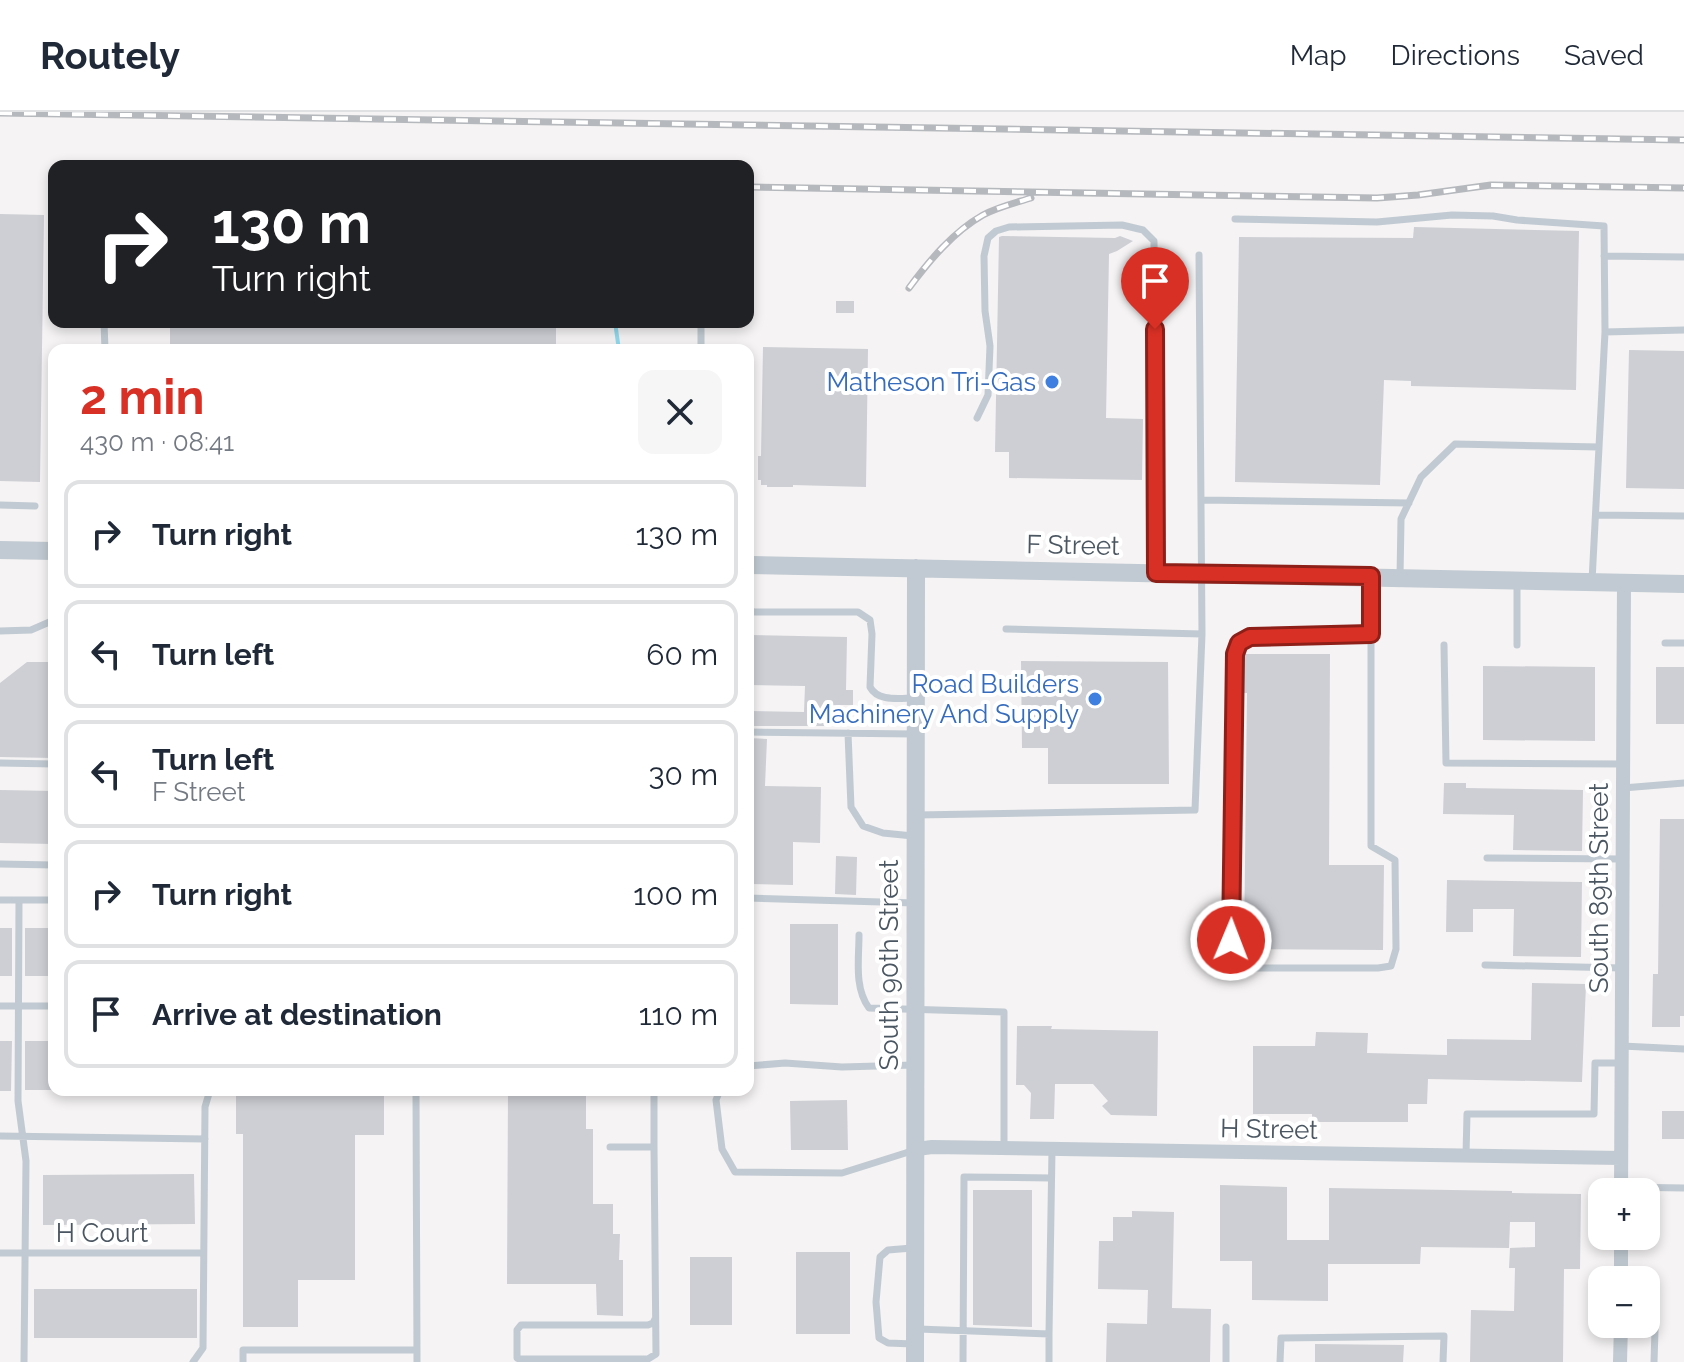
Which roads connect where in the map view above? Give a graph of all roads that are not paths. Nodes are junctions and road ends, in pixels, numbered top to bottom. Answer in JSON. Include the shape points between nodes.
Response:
{"nodes":[{"id":1,"x":1235,"y":219,"type":"dead end"},
{"id":2,"x":1199,"y":255,"type":"dead end"},
{"id":3,"x":1604,"y":256,"type":"junction"},
{"id":4,"x":1684,"y":257,"type":"edge"},
{"id":5,"x":1684,"y":330,"type":"edge"},
{"id":6,"x":1605,"y":332,"type":"junction"},
{"id":7,"x":977,"y":418,"type":"dead end"},
{"id":8,"x":1599,"y":447,"type":"junction"},
{"id":9,"x":1201,"y":500,"type":"junction"},
{"id":10,"x":1409,"y":503,"type":"junction"},
{"id":11,"x":0,"y":505,"type":"edge"},
{"id":12,"x":35,"y":506,"type":"dead end"},
{"id":13,"x":1596,"y":515,"type":"junction"},
{"id":14,"x":1684,"y":516,"type":"edge"},
{"id":15,"x":0,"y":550,"type":"edge"},
{"id":16,"x":48,"y":551,"type":"edge"},
{"id":17,"x":754,"y":565,"type":"edge"},
{"id":18,"x":916,"y":568,"type":"junction"},
{"id":19,"x":1156,"y":573,"type":"junction"},
{"id":20,"x":1201,"y":573,"type":"junction"},
{"id":21,"x":1371,"y":576,"type":"junction"},
{"id":22,"x":1400,"y":577,"type":"junction"},
{"id":23,"x":1517,"y":580,"type":"junction"},
{"id":24,"x":1592,"y":581,"type":"junction"},
{"id":25,"x":1624,"y":584,"type":"junction"},
{"id":26,"x":1684,"y":584,"type":"edge"},
{"id":27,"x":754,"y":611,"type":"edge"},
{"id":28,"x":48,"y":623,"type":"edge"},
{"id":29,"x":1006,"y":629,"type":"dead end"},
{"id":30,"x":0,"y":631,"type":"edge"},
{"id":31,"x":1202,"y":634,"type":"junction"},
{"id":32,"x":1371,"y":634,"type":"junction"},
{"id":33,"x":1665,"y":643,"type":"dead end"},
{"id":34,"x":1684,"y":643,"type":"edge"},
{"id":35,"x":1444,"y":645,"type":"dead end"},
{"id":36,"x":1517,"y":645,"type":"dead end"},
{"id":37,"x":915,"y":698,"type":"junction"},
{"id":38,"x":754,"y":732,"type":"edge"},
{"id":39,"x":848,"y":733,"type":"junction"},
{"id":40,"x":915,"y":734,"type":"junction"},
{"id":41,"x":0,"y":763,"type":"edge"},
{"id":42,"x":48,"y":764,"type":"edge"},
{"id":43,"x":1623,"y":764,"type":"junction"},
{"id":44,"x":1684,"y":783,"type":"edge"},
{"id":45,"x":1623,"y":788,"type":"junction"},
{"id":46,"x":915,"y":815,"type":"junction"},
{"id":47,"x":915,"y":836,"type":"junction"},
{"id":48,"x":1487,"y":858,"type":"dead end"},
{"id":49,"x":1622,"y":859,"type":"junction"},
{"id":50,"x":0,"y":864,"type":"edge"},
{"id":51,"x":48,"y":865,"type":"edge"},
{"id":52,"x":754,"y":898,"type":"edge"},
{"id":53,"x":0,"y":900,"type":"edge"},
{"id":54,"x":19,"y":900,"type":"junction"},
{"id":55,"x":48,"y":900,"type":"edge"},
{"id":56,"x":915,"y":903,"type":"junction"},
{"id":57,"x":859,"y":935,"type":"dead end"},
{"id":58,"x":1485,"y":965,"type":"dead end"},
{"id":59,"x":1622,"y":968,"type":"junction"},
{"id":60,"x":0,"y":1006,"type":"edge"},
{"id":61,"x":18,"y":1006,"type":"junction"},
{"id":62,"x":48,"y":1006,"type":"edge"},
{"id":63,"x":915,"y":1010,"type":"junction"},
{"id":64,"x":1622,"y":1046,"type":"junction"},
{"id":65,"x":1684,"y":1049,"type":"edge"},
{"id":66,"x":1622,"y":1063,"type":"junction"},
{"id":67,"x":916,"y":1065,"type":"junction"},
{"id":68,"x":754,"y":1066,"type":"edge"},
{"id":69,"x":208,"y":1096,"type":"edge"},
{"id":70,"x":416,"y":1096,"type":"edge"},
{"id":71,"x":654,"y":1096,"type":"edge"},
{"id":72,"x":718,"y":1096,"type":"edge"},
{"id":73,"x":0,"y":1136,"type":"edge"},
{"id":74,"x":24,"y":1137,"type":"junction"},
{"id":75,"x":205,"y":1139,"type":"junction"},
{"id":76,"x":610,"y":1147,"type":"dead end"},
{"id":77,"x":654,"y":1147,"type":"junction"},
{"id":78,"x":917,"y":1149,"type":"junction"},
{"id":79,"x":1004,"y":1149,"type":"junction"},
{"id":80,"x":1052,"y":1150,"type":"junction"},
{"id":81,"x":1466,"y":1156,"type":"junction"},
{"id":82,"x":1621,"y":1158,"type":"junction"},
{"id":83,"x":1051,"y":1178,"type":"junction"},
{"id":84,"x":1621,"y":1178,"type":"edge"},
{"id":85,"x":1684,"y":1188,"type":"edge"},
{"id":86,"x":1660,"y":1189,"type":"edge"},
{"id":87,"x":916,"y":1248,"type":"junction"},
{"id":88,"x":0,"y":1253,"type":"edge"},
{"id":89,"x":24,"y":1253,"type":"junction"},
{"id":90,"x":203,"y":1253,"type":"junction"},
{"id":91,"x":655,"y":1319,"type":"junction"},
{"id":92,"x":1226,"y":1327,"type":"dead end"},
{"id":93,"x":964,"y":1332,"type":"junction"},
{"id":94,"x":1049,"y":1334,"type":"junction"},
{"id":95,"x":1622,"y":1338,"type":"edge"},
{"id":96,"x":1655,"y":1338,"type":"edge"},
{"id":97,"x":915,"y":1345,"type":"edge"},
{"id":98,"x":417,"y":1350,"type":"junction"},
{"id":99,"x":24,"y":1362,"type":"edge"},
{"id":100,"x":193,"y":1362,"type":"edge"},
{"id":101,"x":243,"y":1362,"type":"edge"},
{"id":102,"x":417,"y":1362,"type":"edge"},
{"id":103,"x":963,"y":1362,"type":"edge"},
{"id":104,"x":1049,"y":1362,"type":"edge"},
{"id":105,"x":1226,"y":1362,"type":"edge"},
{"id":106,"x":1280,"y":1362,"type":"edge"},
{"id":107,"x":1443,"y":1362,"type":"edge"},
{"id":108,"x":1620,"y":1362,"type":"edge"},
{"id":109,"x":1654,"y":1362,"type":"edge"}],
"edges":[{"from":1,"to":3,"type":"lane","via":[[1377,222],[1452,215],[1604,226]]},
{"from":2,"to":9,"type":"lane"},
{"from":3,"to":4,"type":"lane"},
{"from":3,"to":6,"type":"lane"},
{"from":5,"to":6,"type":"lane"},
{"from":6,"to":8,"type":"lane"},
{"from":7,"to":19,"type":"lane","via":[[988,395],[988,238],[1009,227],[1122,225],[1143,230],[1154,241]]},
{"from":8,"to":10,"type":"lane","via":[[1455,444],[1421,477]]},
{"from":8,"to":13,"type":"lane"},
{"from":9,"to":10,"type":"lane"},
{"from":9,"to":20,"type":"lane"},
{"from":10,"to":22,"type":"lane","via":[[1401,519]]},
{"from":11,"to":12,"type":"lane"},
{"from":13,"to":14,"type":"lane"},
{"from":13,"to":24,"type":"lane"},
{"from":15,"to":16,"type":"street"},
{"from":17,"to":18,"type":"street","name":"F Street"},
{"from":18,"to":19,"type":"street","name":"F Street"},
{"from":18,"to":37,"type":"street","name":"South 90th Street"},
{"from":19,"to":20,"type":"street","name":"F Street"},
{"from":20,"to":21,"type":"street","name":"F Street"},
{"from":20,"to":31,"type":"lane"},
{"from":21,"to":22,"type":"street","name":"F Street"},
{"from":21,"to":32,"type":"lane"},
{"from":22,"to":23,"type":"street","name":"F Street"},
{"from":23,"to":24,"type":"street","name":"F Street"},
{"from":23,"to":36,"type":"lane"},
{"from":24,"to":25,"type":"street","name":"F Street"},
{"from":25,"to":26,"type":"street","name":"F Street"},
{"from":25,"to":43,"type":"street","name":"South 89th Street"},
{"from":27,"to":37,"type":"lane","via":[[864,615],[872,634],[872,693]]},
{"from":28,"to":30,"type":"lane","via":[[31,630]]},
{"from":29,"to":31,"type":"lane"},
{"from":31,"to":46,"type":"lane","via":[[1195,810]]},
{"from":32,"to":32,"type":"lane","via":[[1371,846],[1395,860],[1396,949],[1391,966],[1249,968],[1231,940],[1239,643],[1250,637]]},
{"from":33,"to":34,"type":"lane"},
{"from":35,"to":43,"type":"lane","via":[[1446,763]]},
{"from":37,"to":40,"type":"street","name":"South 90th Street"},
{"from":38,"to":39,"type":"lane"},
{"from":39,"to":40,"type":"lane"},
{"from":39,"to":47,"type":"lane","via":[[851,807],[863,826]]},
{"from":40,"to":46,"type":"street","name":"South 90th Street"},
{"from":41,"to":42,"type":"lane"},
{"from":43,"to":45,"type":"street","name":"South 89th Street"},
{"from":44,"to":45,"type":"lane"},
{"from":45,"to":49,"type":"street","name":"South 89th Street"},
{"from":46,"to":47,"type":"street","name":"South 90th Street"},
{"from":47,"to":56,"type":"street","name":"South 90th Street"},
{"from":48,"to":49,"type":"lane"},
{"from":49,"to":59,"type":"street","name":"South 89th Street"},
{"from":50,"to":51,"type":"lane"},
{"from":52,"to":56,"type":"lane"},
{"from":53,"to":54,"type":"lane"},
{"from":54,"to":55,"type":"lane"},
{"from":54,"to":61,"type":"lane"},
{"from":56,"to":63,"type":"street","name":"South 90th Street"},
{"from":57,"to":63,"type":"lane","via":[[862,999],[869,1008]]},
{"from":58,"to":59,"type":"lane"},
{"from":59,"to":64,"type":"street","name":"South 89th Street"},
{"from":60,"to":61,"type":"lane"},
{"from":61,"to":62,"type":"lane"},
{"from":61,"to":74,"type":"lane","via":[[18,1101]]},
{"from":63,"to":67,"type":"street","name":"South 90th Street"},
{"from":63,"to":79,"type":"lane","via":[[1004,1012]]},
{"from":64,"to":65,"type":"lane"},
{"from":64,"to":66,"type":"street","name":"South 89th Street"},
{"from":66,"to":81,"type":"lane","via":[[1595,1063],[1594,1114],[1467,1114]]},
{"from":66,"to":82,"type":"street","name":"South 89th Street"},
{"from":67,"to":68,"type":"lane"},
{"from":67,"to":78,"type":"street","name":"South 90th Street"},
{"from":69,"to":75,"type":"lane"},
{"from":70,"to":98,"type":"lane"},
{"from":71,"to":77,"type":"lane"},
{"from":72,"to":78,"type":"lane","via":[[722,1149],[735,1172],[842,1173]]},
{"from":73,"to":74,"type":"lane"},
{"from":74,"to":75,"type":"lane"},
{"from":74,"to":89,"type":"lane"},
{"from":75,"to":90,"type":"lane"},
{"from":76,"to":77,"type":"lane"},
{"from":77,"to":91,"type":"lane"},
{"from":78,"to":79,"type":"street","name":"H Street"},
{"from":78,"to":87,"type":"street","name":"South 90th Street"},
{"from":79,"to":80,"type":"street","name":"H Street"},
{"from":80,"to":81,"type":"street","name":"H Street"},
{"from":80,"to":83,"type":"lane"},
{"from":81,"to":82,"type":"street","name":"H Street"},
{"from":82,"to":84,"type":"street","name":"South 89th Street"},
{"from":83,"to":93,"type":"lane","via":[[964,1177]]},
{"from":83,"to":94,"type":"lane"},
{"from":85,"to":86,"type":"lane"},
{"from":87,"to":97,"type":"street","name":"South 90th Street"},
{"from":87,"to":97,"type":"lane","via":[[888,1250],[880,1257],[876,1302],[879,1338]]},
{"from":88,"to":89,"type":"lane","name":"H Court"},
{"from":89,"to":90,"type":"lane","name":"H Court"},
{"from":89,"to":99,"type":"lane"},
{"from":90,"to":100,"type":"lane","via":[[203,1348]]},
{"from":91,"to":91,"type":"lane","via":[[648,1325],[521,1325],[517,1358],[648,1359],[656,1354]]},
{"from":92,"to":105,"type":"lane"},
{"from":93,"to":94,"type":"lane"},
{"from":93,"to":97,"type":"lane"},
{"from":93,"to":103,"type":"lane"},
{"from":94,"to":104,"type":"lane"},
{"from":95,"to":108,"type":"street"},
{"from":96,"to":109,"type":"lane"},
{"from":98,"to":101,"type":"lane","via":[[243,1350]]},
{"from":98,"to":102,"type":"lane"},
{"from":106,"to":107,"type":"lane","via":[[1281,1338],[1444,1336]]}]}
